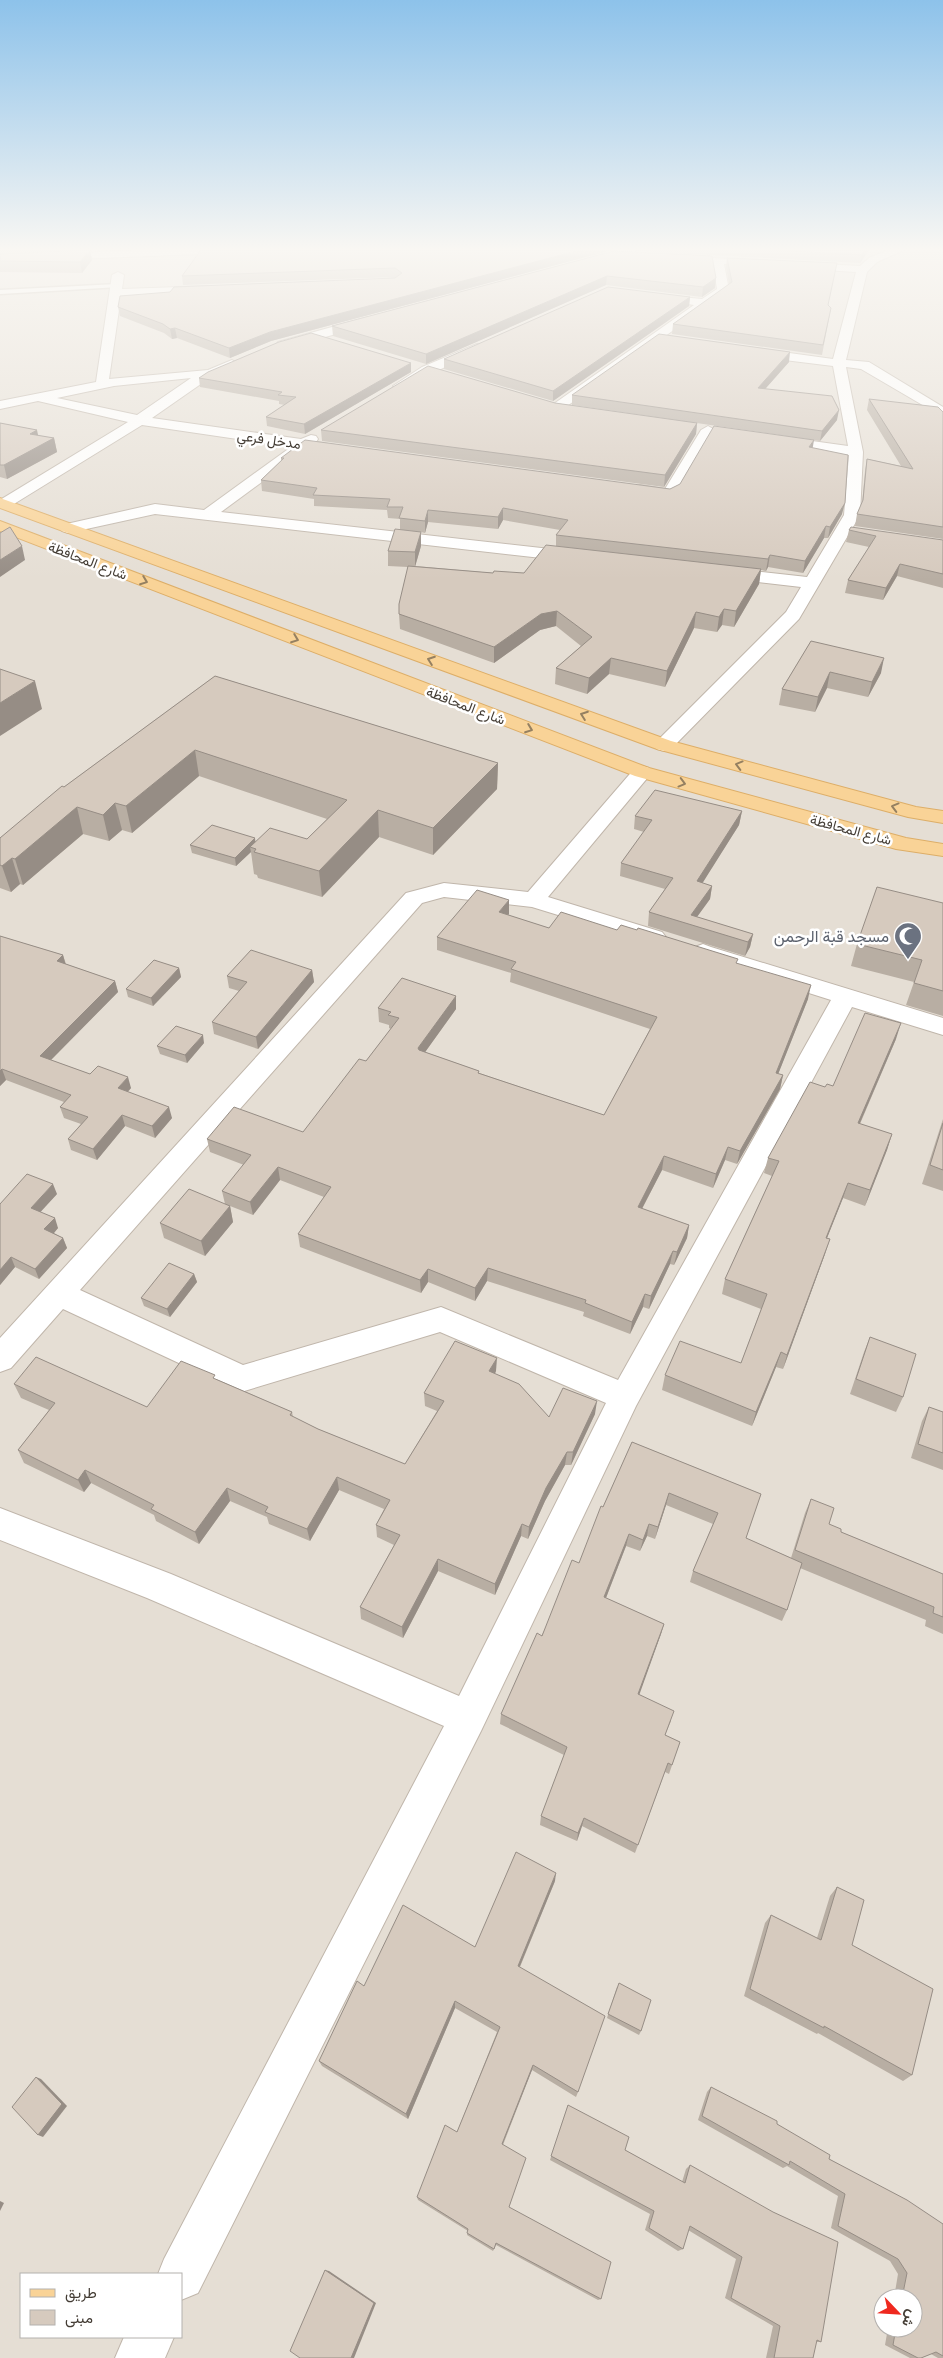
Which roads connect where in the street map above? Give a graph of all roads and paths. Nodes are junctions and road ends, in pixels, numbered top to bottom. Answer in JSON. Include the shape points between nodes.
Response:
{"nodes":[{"id":1,"x":106,"y":360,"type":"edge"},
{"id":2,"x":449,"y":360,"type":"edge"},
{"id":3,"x":621,"y":360,"type":"edge"},
{"id":4,"x":805,"y":360,"type":"edge"},
{"id":5,"x":240,"y":361,"type":"edge"},
{"id":6,"x":839,"y":362,"type":"junction"},
{"id":7,"x":408,"y":364,"type":"edge"},
{"id":8,"x":427,"y":370,"type":"junction"},
{"id":9,"x":214,"y":372,"type":"junction"},
{"id":10,"x":445,"y":375,"type":"edge"},
{"id":11,"x":102,"y":385,"type":"junction"},
{"id":12,"x":385,"y":395,"type":"edge"},
{"id":13,"x":36,"y":398,"type":"junction"},
{"id":14,"x":0,"y":405,"type":"edge"},
{"id":15,"x":574,"y":410,"type":"edge"},
{"id":16,"x":943,"y":413,"type":"edge"},
{"id":17,"x":139,"y":420,"type":"junction"},
{"id":18,"x":689,"y":428,"type":"edge"},
{"id":19,"x":319,"y":434,"type":"dead end"},
{"id":20,"x":763,"y":439,"type":"edge"},
{"id":21,"x":302,"y":444,"type":"junction"},
{"id":22,"x":348,"y":451,"type":"edge"},
{"id":23,"x":856,"y":452,"type":"junction"},
{"id":24,"x":630,"y":489,"type":"edge"},
{"id":25,"x":2,"y":503,"type":"edge"},
{"id":26,"x":207,"y":515,"type":"junction"},
{"id":27,"x":0,"y":526,"type":"edge"},
{"id":28,"x":68,"y":528,"type":"junction"},
{"id":29,"x":842,"y":531,"type":"junction"},
{"id":30,"x":861,"y":534,"type":"edge"},
{"id":31,"x":594,"y":558,"type":"edge"},
{"id":32,"x":713,"y":572,"type":"edge"},
{"id":33,"x":812,"y":583,"type":"junction"},
{"id":34,"x":664,"y":745,"type":"junction"},
{"id":35,"x":642,"y":772,"type":"junction"},
{"id":36,"x":943,"y":818,"type":"edge"},
{"id":37,"x":943,"y":850,"type":"edge"},
{"id":38,"x":534,"y":900,"type":"junction"},
{"id":39,"x":845,"y":997,"type":"junction"},
{"id":40,"x":943,"y":1027,"type":"edge"},
{"id":41,"x":59,"y":1294,"type":"junction"},
{"id":42,"x":0,"y":1359,"type":"edge"},
{"id":43,"x":625,"y":1398,"type":"junction"},
{"id":44,"x":0,"y":1524,"type":"edge"},
{"id":45,"x":468,"y":1718,"type":"junction"},
{"id":46,"x":182,"y":2274,"type":"edge"},
{"id":47,"x":149,"y":2338,"type":"edge"},
{"id":48,"x":139,"y":2358,"type":"edge"}],
"edges":[{"from":1,"to":11,"type":"street"},
{"from":2,"to":8,"type":"street"},
{"from":3,"to":15,"type":"street","via":[[550,406]]},
{"from":4,"to":6,"type":"street"},
{"from":5,"to":9,"type":"street"},
{"from":6,"to":16,"type":"street","via":[[864,365]]},
{"from":6,"to":23,"type":"street"},
{"from":7,"to":8,"type":"street"},
{"from":8,"to":10,"type":"street"},
{"from":8,"to":12,"type":"street"},
{"from":9,"to":11,"type":"street"},
{"from":9,"to":17,"type":"street","via":[[203,376]]},
{"from":11,"to":13,"type":"street"},
{"from":13,"to":14,"type":"street"},
{"from":13,"to":17,"type":"street","name":"مدخل فرعي"},
{"from":17,"to":21,"type":"street","name":"مدخل فرعي"},
{"from":17,"to":25,"type":"street"},
{"from":18,"to":24,"type":"street","via":[[712,431],[669,494]]},
{"from":19,"to":21,"type":"street"},
{"from":20,"to":23,"type":"street"},
{"from":21,"to":22,"type":"street","name":"مدخل فرعي"},
{"from":21,"to":26,"type":"street"},
{"from":23,"to":29,"type":"street","via":[[852,515]]},
{"from":25,"to":28,"type":"main road","name":"شارع المحافظة"},
{"from":26,"to":28,"type":"street","via":[[155,509]]},
{"from":26,"to":31,"type":"street"},
{"from":27,"to":35,"type":"main road","name":"شارع المحافظة","one_way":true},
{"from":34,"to":28,"type":"main road","name":"شارع المحافظة","one_way":true},
{"from":29,"to":30,"type":"street"},
{"from":29,"to":33,"type":"street"},
{"from":32,"to":33,"type":"street"},
{"from":33,"to":34,"type":"street","via":[[793,615]]},
{"from":36,"to":34,"type":"main road","name":"شارع المحافظة","one_way":true},
{"from":35,"to":37,"type":"main road","name":"شارع المحافظة","one_way":true,"via":[[904,844]]},
{"from":35,"to":38,"type":"street"},
{"from":38,"to":39,"type":"street"},
{"from":38,"to":41,"type":"street","via":[[444,890],[414,898]]},
{"from":39,"to":40,"type":"street"},
{"from":39,"to":43,"type":"street"},
{"from":41,"to":42,"type":"street"},
{"from":41,"to":43,"type":"street","via":[[241,1379],[441,1319]]},
{"from":43,"to":45,"type":"street"},
{"from":44,"to":45,"type":"street","via":[[159,1586]]},
{"from":45,"to":46,"type":"street"},
{"from":47,"to":48,"type":"street"}]}
